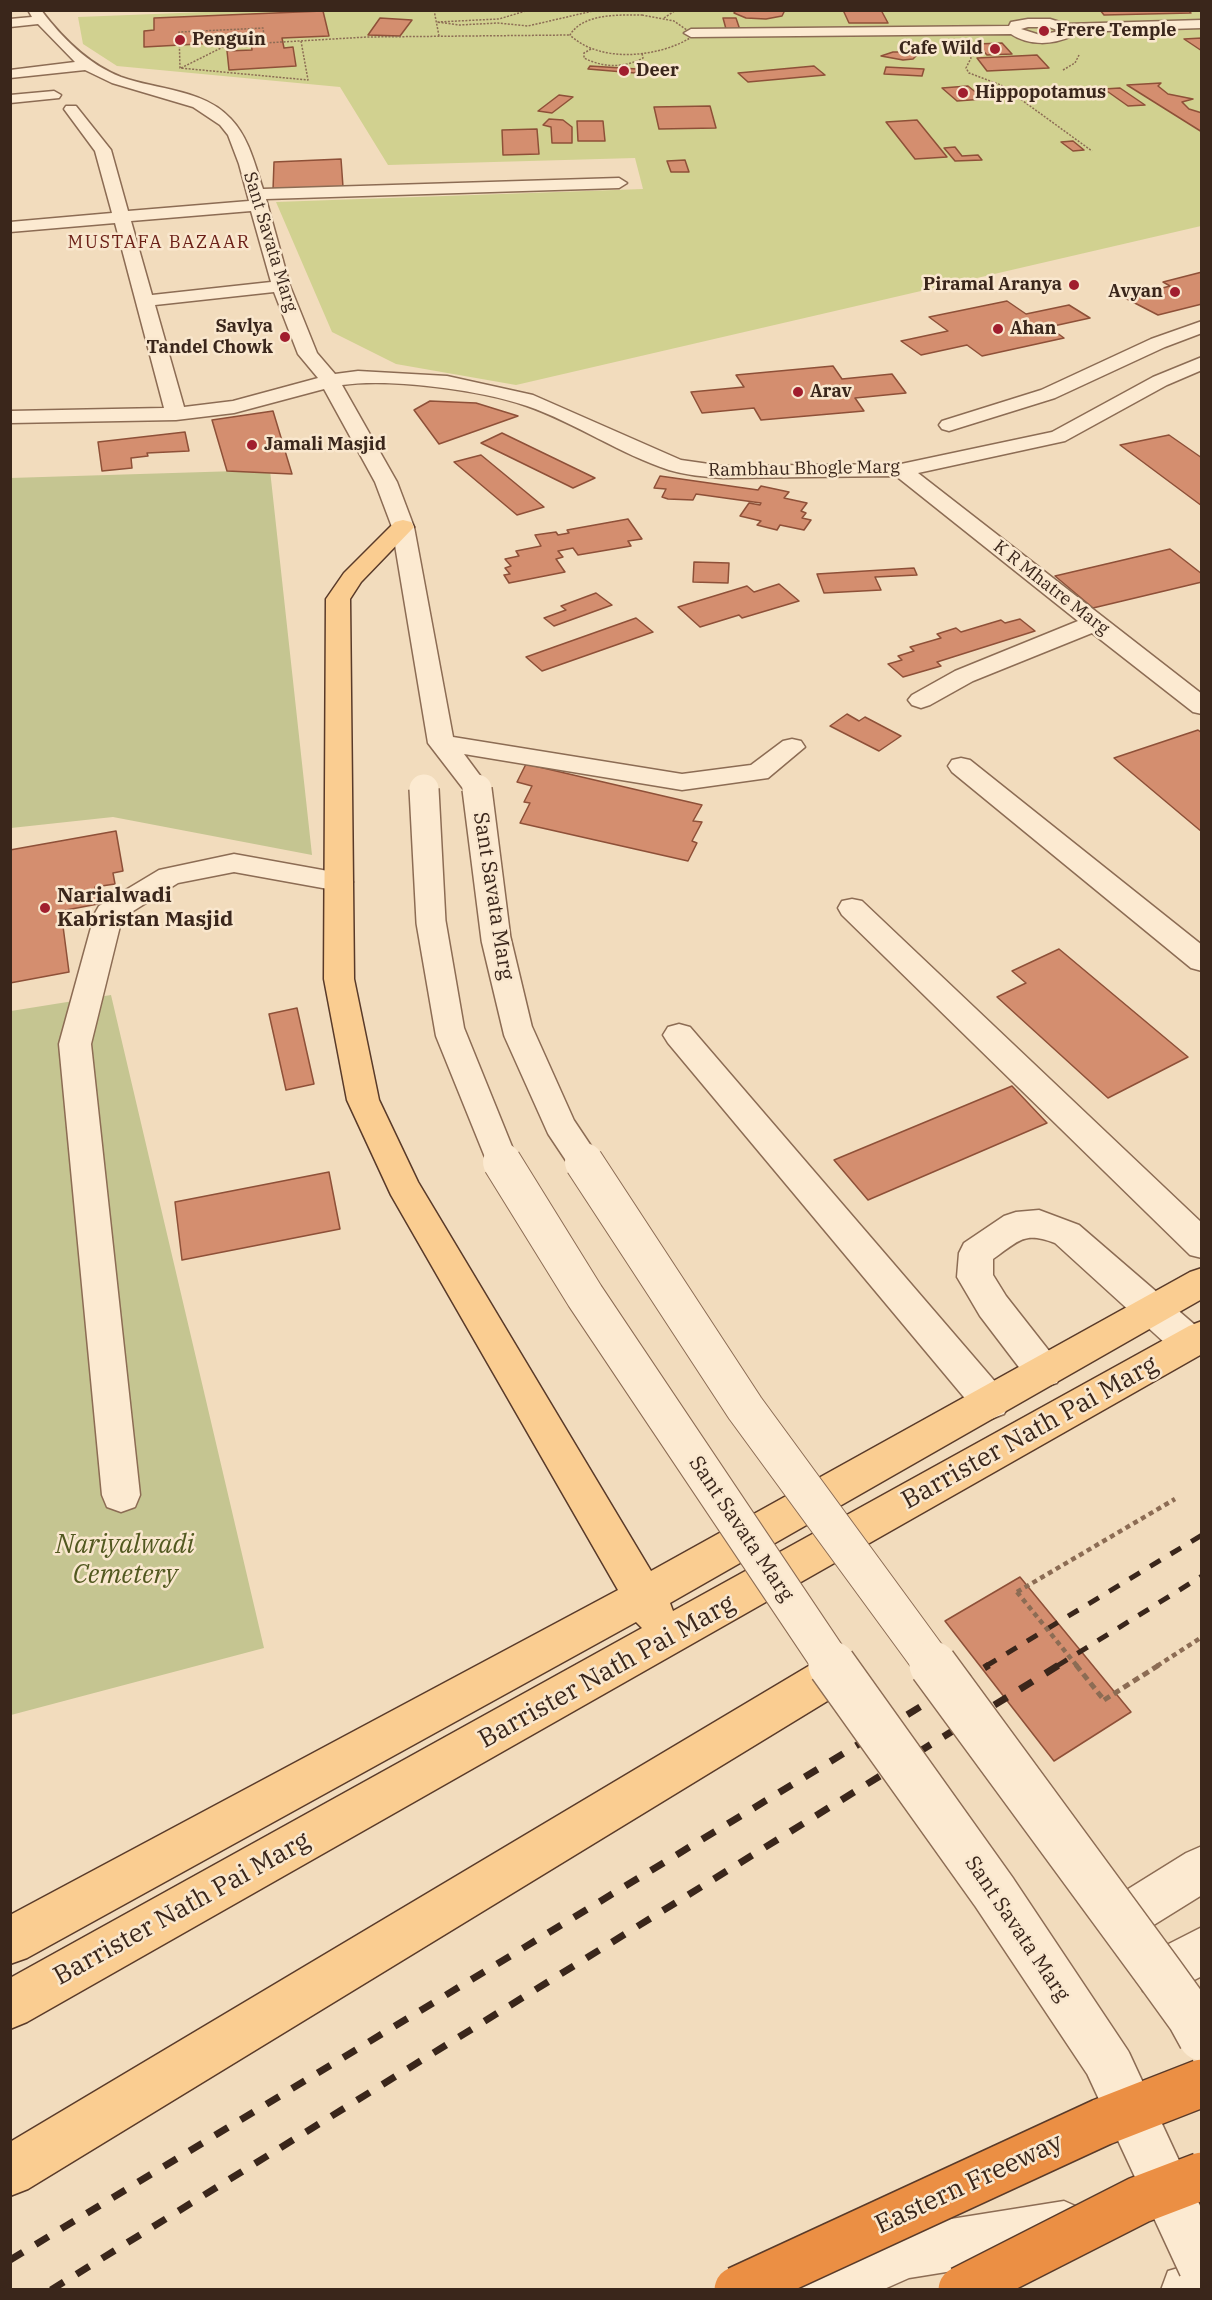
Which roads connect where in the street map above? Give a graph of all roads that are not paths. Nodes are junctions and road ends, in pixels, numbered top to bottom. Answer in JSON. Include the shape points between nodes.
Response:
{"nodes":[{"id":1,"x":38,"y":15,"type":"edge"},
{"id":2,"x":10,"y":23,"type":"edge"},
{"id":3,"x":1202,"y":24,"type":"edge"},
{"id":4,"x":691,"y":33,"type":"road end"},
{"id":5,"x":89,"y":65,"type":"junction"},
{"id":6,"x":10,"y":74,"type":"edge"},
{"id":7,"x":54,"y":95,"type":"dead end"},
{"id":8,"x":10,"y":99,"type":"edge"},
{"id":9,"x":71,"y":109,"type":"dead end"},
{"id":10,"x":620,"y":183,"type":"dead end"},
{"id":11,"x":258,"y":200,"type":"junction"},
{"id":12,"x":122,"y":218,"type":"junction"},
{"id":13,"x":10,"y":227,"type":"edge"},
{"id":14,"x":281,"y":286,"type":"junction"},
{"id":15,"x":145,"y":300,"type":"junction"},
{"id":16,"x":1202,"y":326,"type":"edge"},
{"id":17,"x":1202,"y":363,"type":"edge"},
{"id":18,"x":330,"y":381,"type":"junction"},
{"id":19,"x":176,"y":414,"type":"junction"},
{"id":20,"x":10,"y":417,"type":"edge"},
{"id":21,"x":949,"y":425,"type":"dead end"},
{"id":22,"x":901,"y":470,"type":"junction"},
{"id":23,"x":403,"y":527,"type":"junction"},
{"id":24,"x":1095,"y":622,"type":"junction"},
{"id":25,"x":921,"y":700,"type":"dead end"},
{"id":26,"x":1202,"y":707,"type":"edge"},
{"id":27,"x":441,"y":743,"type":"junction"},
{"id":28,"x":792,"y":747,"type":"dead end"},
{"id":29,"x":961,"y":766,"type":"dead end"},
{"id":30,"x":339,"y":882,"type":"junction"},
{"id":31,"x":852,"y":908,"type":"dead end"},
{"id":32,"x":1202,"y":961,"type":"edge"},
{"id":33,"x":679,"y":1035,"type":"dead end"},
{"id":34,"x":1202,"y":1245,"type":"edge"},
{"id":35,"x":1202,"y":1282,"type":"edge"},
{"id":36,"x":1153,"y":1310,"type":"junction"},
{"id":37,"x":1196,"y":1340,"type":"edge"},
{"id":38,"x":1044,"y":1372,"type":"junction"},
{"id":39,"x":991,"y":1402,"type":"junction"},
{"id":40,"x":121,"y":1494,"type":"dead end"},
{"id":41,"x":643,"y":1597,"type":"junction"},
{"id":42,"x":669,"y":1637,"type":"junction"},
{"id":43,"x":837,"y":1672,"type":"junction"},
{"id":44,"x":1202,"y":1869,"type":"edge"},
{"id":45,"x":1120,"y":1920,"type":"junction"},
{"id":46,"x":10,"y":1941,"type":"edge"},
{"id":47,"x":1202,"y":1950,"type":"edge"},
{"id":48,"x":1160,"y":1974,"type":"junction"},
{"id":49,"x":10,"y":2005,"type":"edge"},
{"id":50,"x":1202,"y":2037,"type":"edge"},
{"id":51,"x":1202,"y":2083,"type":"edge"},
{"id":52,"x":10,"y":2171,"type":"edge"},
{"id":53,"x":1202,"y":2176,"type":"edge"},
{"id":54,"x":1202,"y":2206,"type":"edge"},
{"id":55,"x":1202,"y":2266,"type":"edge"},
{"id":56,"x":1202,"y":2287,"type":"edge"},
{"id":57,"x":738,"y":2289,"type":"edge"},
{"id":58,"x":820,"y":2289,"type":"edge"},
{"id":59,"x":962,"y":2289,"type":"edge"},
{"id":60,"x":1187,"y":2289,"type":"edge"}],
"edges":[{"from":1,"to":2,"type":"street"},
{"from":1,"to":5,"type":"street","name":"Sant Savata Marg","via":[[66,51]]},
{"from":3,"to":4,"type":"street","via":[[1065,28],[1035,22],[1016,25],[1014,30]]},
{"from":5,"to":6,"type":"street"},
{"from":5,"to":11,"type":"street","name":"Sant Savata Marg","via":[[116,79],[176,95],[214,112],[235,133]]},
{"from":7,"to":8,"type":"street"},
{"from":9,"to":12,"type":"street","via":[[104,150]]},
{"from":10,"to":11,"type":"street"},
{"from":11,"to":12,"type":"street"},
{"from":11,"to":14,"type":"street","name":"Sant Savata Marg"},
{"from":12,"to":13,"type":"street"},
{"from":12,"to":15,"type":"street"},
{"from":14,"to":15,"type":"street"},
{"from":14,"to":18,"type":"street","name":"Sant Savata Marg","via":[[308,354]]},
{"from":15,"to":19,"type":"street"},
{"from":16,"to":21,"type":"street","via":[[1048,394]]},
{"from":17,"to":22,"type":"street","name":"Rambhau Bhogle Marg","via":[[1160,381],[1058,437]]},
{"from":18,"to":19,"type":"street","name":"Rambhau Bhogle Marg","via":[[234,408]]},
{"from":18,"to":22,"type":"street","name":"Rambhau Bhogle Marg","via":[[358,377],[447,382],[534,401],[675,465],[698,470]]},
{"from":18,"to":23,"type":"street","name":"Sant Savata Marg","via":[[386,482]]},
{"from":19,"to":20,"type":"street","name":"Rambhau Bhogle Marg"},
{"from":22,"to":24,"type":"street","name":"K R Mhatre Marg"},
{"from":23,"to":27,"type":"street","name":"Sant Savata Marg"},
{"from":23,"to":30,"type":"main road","via":[[352,578],[338,599]]},
{"from":24,"to":25,"type":"street","via":[[964,676]]},
{"from":24,"to":26,"type":"street","name":"K R Mhatre Marg"},
{"from":27,"to":28,"type":"street","via":[[682,782],[759,772]]},
{"from":27,"to":43,"type":"street","name":"Sant Savata Marg","bridge":true,"via":[[424,789],[431,921],[450,1032],[498,1156],[585,1296]]},
{"from":27,"to":45,"type":"street","name":"Sant Savata Marg","bridge":true,"via":[[477,789],[496,939],[518,1031],[561,1127],[745,1407]]},
{"from":29,"to":32,"type":"street"},
{"from":30,"to":40,"type":"street","via":[[234,864],[169,876],[110,913],[75,1044]]},
{"from":30,"to":41,"type":"main road","via":[[339,980],[363,1100],[403,1186]]},
{"from":31,"to":34,"type":"street"},
{"from":33,"to":39,"type":"street"},
{"from":35,"to":36,"type":"main road","name":"Barrister Nath Pai Marg"},
{"from":36,"to":37,"type":"street"},
{"from":36,"to":38,"type":"main road","name":"Barrister Nath Pai Marg"},
{"from":36,"to":38,"type":"street","via":[[1067,1234],[1039,1223],[1016,1225],[975,1253],[975,1277]]},
{"from":37,"to":42,"type":"main road","name":"Barrister Nath Pai Marg"},
{"from":38,"to":39,"type":"main road","name":"Barrister Nath Pai Marg"},
{"from":39,"to":41,"type":"main road","name":"Barrister Nath Pai Marg"},
{"from":41,"to":42,"type":"main road"},
{"from":41,"to":46,"type":"main road","name":"Barrister Nath Pai Marg"},
{"from":42,"to":49,"type":"main road","name":"Barrister Nath Pai Marg"},
{"from":43,"to":52,"type":"main road"},
{"from":43,"to":55,"type":"street","name":"Sant Savata Marg","bridge":true,"via":[[994,1892],[1108,2063]]},
{"from":44,"to":45,"type":"street"},
{"from":45,"to":48,"type":"street","name":"Sant Savata Marg","bridge":true},
{"from":47,"to":48,"type":"street"},
{"from":48,"to":50,"type":"street","name":"Sant Savata Marg","bridge":true},
{"from":51,"to":57,"type":"highway","name":"Eastern Freeway","bridge":true,"via":[[1102,2122]]},
{"from":53,"to":59,"type":"highway","bridge":true,"via":[[1139,2200]]},
{"from":54,"to":58,"type":"street","via":[[907,2252]]},
{"from":56,"to":60,"type":"street"}]}
